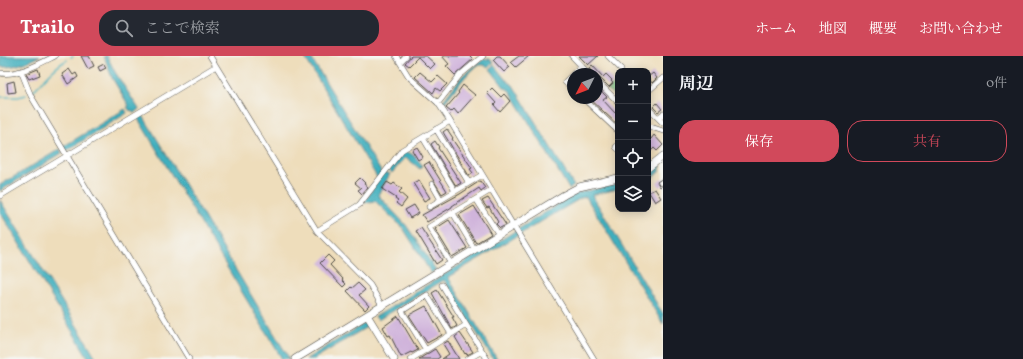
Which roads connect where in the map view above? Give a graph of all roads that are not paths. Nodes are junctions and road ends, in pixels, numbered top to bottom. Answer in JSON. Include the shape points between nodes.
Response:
{"nodes":[{"id":1,"x":54,"y":56,"type":"edge"},
{"id":2,"x":210,"y":56,"type":"edge"},
{"id":3,"x":396,"y":56,"type":"edge"},
{"id":4,"x":406,"y":56,"type":"edge"},
{"id":5,"x":483,"y":56,"type":"edge"},
{"id":6,"x":572,"y":56,"type":"edge"},
{"id":7,"x":608,"y":56,"type":"edge"},
{"id":8,"x":476,"y":58,"type":"edge"},
{"id":9,"x":400,"y":62,"type":"junction"},
{"id":10,"x":216,"y":66,"type":"junction"},
{"id":11,"x":581,"y":66,"type":"edge"},
{"id":12,"x":621,"y":68,"type":"edge"},
{"id":13,"x":21,"y":71,"type":"junction"},
{"id":14,"x":0,"y":73,"type":"edge"},
{"id":15,"x":663,"y":78,"type":"edge"},
{"id":16,"x":603,"y":87,"type":"edge"},
{"id":17,"x":651,"y":88,"type":"edge"},
{"id":18,"x":615,"y":99,"type":"edge"},
{"id":19,"x":438,"y":103,"type":"junction"},
{"id":20,"x":589,"y":104,"type":"edge"},
{"id":21,"x":651,"y":111,"type":"edge"},
{"id":22,"x":663,"y":114,"type":"edge"},
{"id":23,"x":658,"y":118,"type":"junction"},
{"id":24,"x":450,"y":121,"type":"junction"},
{"id":25,"x":663,"y":123,"type":"edge"},
{"id":26,"x":651,"y":127,"type":"edge"},
{"id":27,"x":615,"y":128,"type":"edge"},
{"id":28,"x":436,"y":130,"type":"junction"},
{"id":29,"x":663,"y":131,"type":"edge"},
{"id":30,"x":423,"y":138,"type":"junction"},
{"id":31,"x":67,"y":156,"type":"junction"},
{"id":32,"x":662,"y":159,"type":"edge"},
{"id":33,"x":651,"y":166,"type":"edge"},
{"id":34,"x":482,"y":175,"type":"junction"},
{"id":35,"x":615,"y":179,"type":"edge"},
{"id":36,"x":469,"y":183,"type":"junction"},
{"id":37,"x":432,"y":184,"type":"dead end"},
{"id":38,"x":491,"y":190,"type":"junction"},
{"id":39,"x":456,"y":191,"type":"junction"},
{"id":40,"x":0,"y":196,"type":"edge"},
{"id":41,"x":476,"y":199,"type":"junction"},
{"id":42,"x":441,"y":200,"type":"junction"},
{"id":43,"x":429,"y":207,"type":"dead end"},
{"id":44,"x":453,"y":213,"type":"junction"},
{"id":45,"x":316,"y":231,"type":"junction"},
{"id":46,"x":516,"y":231,"type":"junction"},
{"id":47,"x":499,"y":235,"type":"junction"},
{"id":48,"x":475,"y":250,"type":"junction"},
{"id":49,"x":451,"y":264,"type":"junction"},
{"id":50,"x":442,"y":285,"type":"dead end"},
{"id":51,"x":382,"y":306,"type":"junction"},
{"id":52,"x":367,"y":315,"type":"junction"},
{"id":53,"x":466,"y":325,"type":"junction"},
{"id":54,"x":451,"y":334,"type":"junction"},
{"id":55,"x":426,"y":350,"type":"junction"},
{"id":56,"x":482,"y":351,"type":"junction"},
{"id":57,"x":189,"y":359,"type":"edge"},
{"id":58,"x":295,"y":359,"type":"edge"},
{"id":59,"x":394,"y":359,"type":"edge"},
{"id":60,"x":411,"y":359,"type":"edge"},
{"id":61,"x":468,"y":359,"type":"edge"},
{"id":62,"x":486,"y":359,"type":"edge"},
{"id":63,"x":594,"y":359,"type":"edge"}],
"edges":[{"from":1,"to":13,"type":"street"},
{"from":2,"to":10,"type":"street"},
{"from":3,"to":9,"type":"street"},
{"from":4,"to":9,"type":"street"},
{"from":5,"to":8,"type":"street"},
{"from":6,"to":11,"type":"street"},
{"from":7,"to":12,"type":"street"},
{"from":8,"to":19,"type":"street"},
{"from":9,"to":19,"type":"street","via":[[409,77]]},
{"from":10,"to":31,"type":"street"},
{"from":10,"to":45,"type":"street"},
{"from":13,"to":14,"type":"street"},
{"from":13,"to":31,"type":"street","via":[[31,96]]},
{"from":15,"to":17,"type":"street"},
{"from":16,"to":18,"type":"street"},
{"from":19,"to":24,"type":"street"},
{"from":20,"to":27,"type":"street"},
{"from":21,"to":23,"type":"street"},
{"from":22,"to":23,"type":"street"},
{"from":23,"to":25,"type":"street"},
{"from":24,"to":28,"type":"street"},
{"from":24,"to":34,"type":"street"},
{"from":26,"to":29,"type":"street"},
{"from":28,"to":30,"type":"street"},
{"from":28,"to":36,"type":"street"},
{"from":30,"to":39,"type":"street"},
{"from":30,"to":45,"type":"street","via":[[402,150],[359,205]]},
{"from":31,"to":40,"type":"street"},
{"from":31,"to":57,"type":"street"},
{"from":32,"to":33,"type":"street"},
{"from":34,"to":36,"type":"street"},
{"from":34,"to":38,"type":"street"},
{"from":35,"to":46,"type":"street","via":[[579,187]]},
{"from":36,"to":39,"type":"street"},
{"from":37,"to":42,"type":"street"},
{"from":38,"to":41,"type":"street"},
{"from":38,"to":46,"type":"street"},
{"from":39,"to":42,"type":"street"},
{"from":41,"to":44,"type":"street"},
{"from":41,"to":47,"type":"street"},
{"from":42,"to":43,"type":"street"},
{"from":44,"to":48,"type":"street"},
{"from":44,"to":49,"type":"street","via":[[428,227]]},
{"from":45,"to":51,"type":"street","via":[[370,285]]},
{"from":46,"to":47,"type":"street"},
{"from":46,"to":63,"type":"street"},
{"from":47,"to":48,"type":"street"},
{"from":48,"to":49,"type":"street"},
{"from":49,"to":51,"type":"street"},
{"from":50,"to":53,"type":"street"},
{"from":51,"to":52,"type":"street"},
{"from":52,"to":58,"type":"street"},
{"from":52,"to":59,"type":"street"},
{"from":53,"to":54,"type":"street"},
{"from":53,"to":56,"type":"street"},
{"from":54,"to":55,"type":"street"},
{"from":54,"to":55,"type":"street","via":[[427,295],[408,307],[402,311]]},
{"from":55,"to":60,"type":"street"},
{"from":56,"to":61,"type":"street"},
{"from":56,"to":62,"type":"street"}]}
